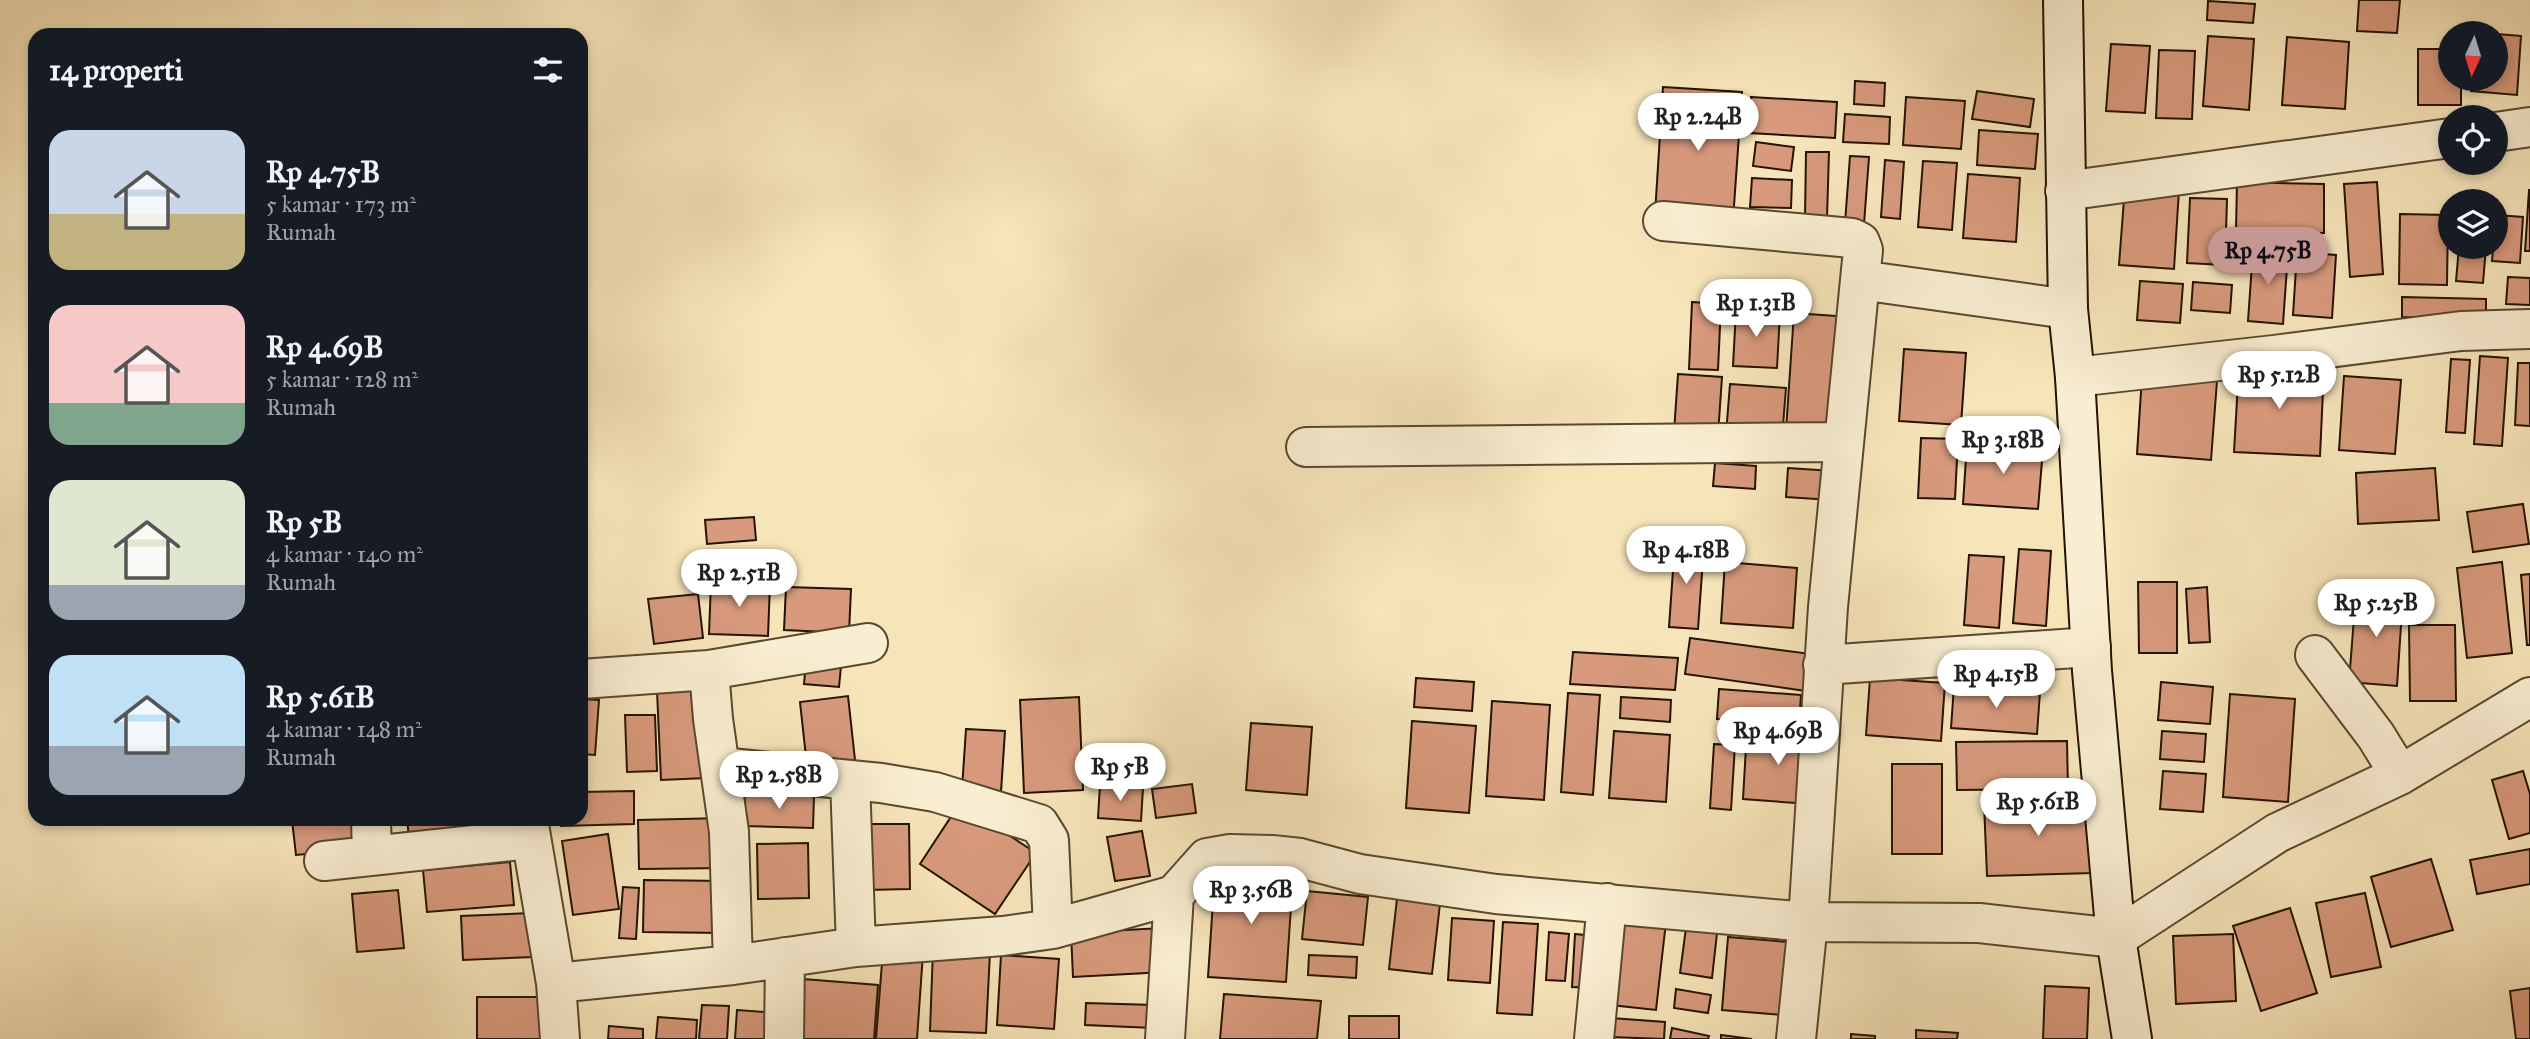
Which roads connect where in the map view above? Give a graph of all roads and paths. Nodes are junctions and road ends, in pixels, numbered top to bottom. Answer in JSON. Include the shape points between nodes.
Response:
{"nodes":[{"id":1,"x":2063,"y":0,"type":"edge"},
{"id":2,"x":2530,"y":127,"type":"edge"},
{"id":3,"x":2508,"y":130,"type":"edge"},
{"id":4,"x":2438,"y":140,"type":"edge"},
{"id":5,"x":2066,"y":191,"type":"junction"},
{"id":6,"x":1663,"y":220,"type":"dead end"},
{"id":7,"x":1860,"y":280,"type":"junction"},
{"id":8,"x":2067,"y":309,"type":"junction"},
{"id":9,"x":2530,"y":329,"type":"edge"},
{"id":10,"x":2075,"y":377,"type":"junction"},
{"id":11,"x":1844,"y":442,"type":"junction"},
{"id":12,"x":1307,"y":447,"type":"dead end"},
{"id":13,"x":868,"y":643,"type":"dead end"},
{"id":14,"x":2091,"y":647,"type":"junction"},
{"id":15,"x":2315,"y":655,"type":"dead end"},
{"id":16,"x":1823,"y":665,"type":"junction"},
{"id":17,"x":709,"y":670,"type":"junction"},
{"id":18,"x":588,"y":679,"type":"edge"},
{"id":19,"x":2530,"y":697,"type":"edge"},
{"id":20,"x":720,"y":767,"type":"junction"},
{"id":21,"x":2400,"y":775,"type":"junction"},
{"id":22,"x":850,"y":780,"type":"junction"},
{"id":23,"x":530,"y":829,"type":"edge"},
{"id":24,"x":371,"y":837,"type":"edge"},
{"id":25,"x":324,"y":860,"type":"dead end"},
{"id":26,"x":1174,"y":895,"type":"junction"},
{"id":27,"x":1607,"y":903,"type":"junction"},
{"id":28,"x":1808,"y":922,"type":"junction"},
{"id":29,"x":1053,"y":929,"type":"junction"},
{"id":30,"x":2116,"y":938,"type":"junction"},
{"id":31,"x":856,"y":947,"type":"junction"},
{"id":32,"x":785,"y":957,"type":"junction"},
{"id":33,"x":733,"y":965,"type":"junction"},
{"id":34,"x":556,"y":983,"type":"junction"},
{"id":35,"x":560,"y":1039,"type":"edge"},
{"id":36,"x":784,"y":1039,"type":"edge"},
{"id":37,"x":1165,"y":1039,"type":"edge"},
{"id":38,"x":1594,"y":1039,"type":"edge"},
{"id":39,"x":1797,"y":1039,"type":"edge"},
{"id":40,"x":2133,"y":1039,"type":"edge"}],
"edges":[{"from":1,"to":5,"type":"street"},
{"from":2,"to":3,"type":"street"},
{"from":4,"to":5,"type":"street"},
{"from":5,"to":8,"type":"street"},
{"from":6,"to":7,"type":"street","via":[[1852,238],[1863,250]]},
{"from":7,"to":8,"type":"street"},
{"from":7,"to":11,"type":"street"},
{"from":8,"to":10,"type":"street"},
{"from":9,"to":10,"type":"street","via":[[2461,331]]},
{"from":10,"to":14,"type":"street"},
{"from":11,"to":12,"type":"street"},
{"from":11,"to":16,"type":"street"},
{"from":13,"to":17,"type":"street"},
{"from":14,"to":16,"type":"street"},
{"from":14,"to":30,"type":"street"},
{"from":15,"to":21,"type":"street"},
{"from":16,"to":28,"type":"street"},
{"from":17,"to":18,"type":"street"},
{"from":17,"to":20,"type":"street"},
{"from":19,"to":21,"type":"street"},
{"from":20,"to":22,"type":"street"},
{"from":20,"to":33,"type":"street","via":[[729,832]]},
{"from":21,"to":30,"type":"street","via":[[2277,834]]},
{"from":22,"to":29,"type":"street","via":[[935,792],[1040,824],[1049,840]]},
{"from":22,"to":31,"type":"street"},
{"from":23,"to":24,"type":"street"},
{"from":23,"to":34,"type":"street"},
{"from":24,"to":25,"type":"street"},
{"from":26,"to":27,"type":"street","via":[[1207,858],[1272,855],[1360,874],[1496,894]]},
{"from":26,"to":29,"type":"street"},
{"from":26,"to":37,"type":"street"},
{"from":27,"to":28,"type":"street"},
{"from":27,"to":38,"type":"street"},
{"from":28,"to":30,"type":"street","via":[[1979,923]]},
{"from":28,"to":39,"type":"street"},
{"from":29,"to":31,"type":"street"},
{"from":30,"to":40,"type":"street"},
{"from":31,"to":32,"type":"street"},
{"from":32,"to":33,"type":"street"},
{"from":32,"to":36,"type":"street"},
{"from":33,"to":34,"type":"street"},
{"from":34,"to":35,"type":"street"}]}
